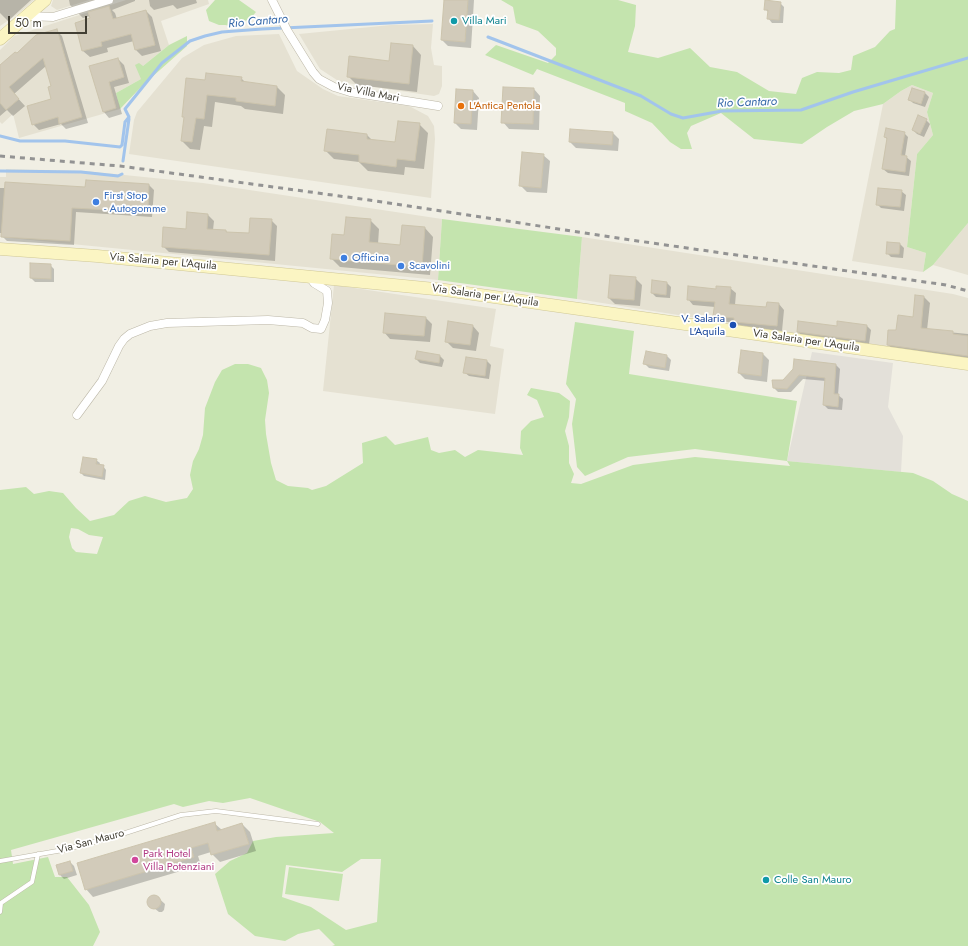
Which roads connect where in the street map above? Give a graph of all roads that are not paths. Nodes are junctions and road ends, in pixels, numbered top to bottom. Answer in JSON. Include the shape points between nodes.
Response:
{"nodes":[{"id":1,"x":45,"y":0,"type":"edge"},
{"id":2,"x":109,"y":0,"type":"edge"},
{"id":3,"x":272,"y":0,"type":"edge"},
{"id":4,"x":27,"y":16,"type":"junction"},
{"id":5,"x":2,"y":36,"type":"edge"},
{"id":6,"x":438,"y":106,"type":"dead end"},
{"id":7,"x":0,"y":250,"type":"edge"},
{"id":8,"x":309,"y":276,"type":"junction"},
{"id":9,"x":968,"y":364,"type":"edge"},
{"id":10,"x":77,"y":415,"type":"dead end"},
{"id":11,"x":318,"y":824,"type":"dead end"},
{"id":12,"x":38,"y":854,"type":"junction"},
{"id":13,"x":0,"y":861,"type":"edge"},
{"id":14,"x":0,"y":912,"type":"edge"}],
"edges":[{"from":1,"to":4,"type":"main road"},
{"from":2,"to":4,"type":"street","via":[[53,17]]},
{"from":3,"to":6,"type":"street","name":"Via Villa Mari","via":[[287,30],[319,79],[350,92]]},
{"from":4,"to":5,"type":"main road"},
{"from":7,"to":8,"type":"main road","name":"Via Salaria per L'Aquila","via":[[97,256]]},
{"from":8,"to":9,"type":"main road","name":"Via Salaria per L'Aquila","via":[[445,290]]},
{"from":8,"to":10,"type":"street","via":[[314,283],[327,291],[328,303],[321,329],[302,323],[268,320],[167,323],[150,326],[124,339],[102,381]]},
{"from":11,"to":12,"type":"lane","name":"Via San Mauro","via":[[216,811],[181,815],[113,837]]},
{"from":12,"to":13,"type":"lane","name":"Via San Mauro"},
{"from":12,"to":14,"type":"lane","via":[[32,882],[2,903]]}]}
